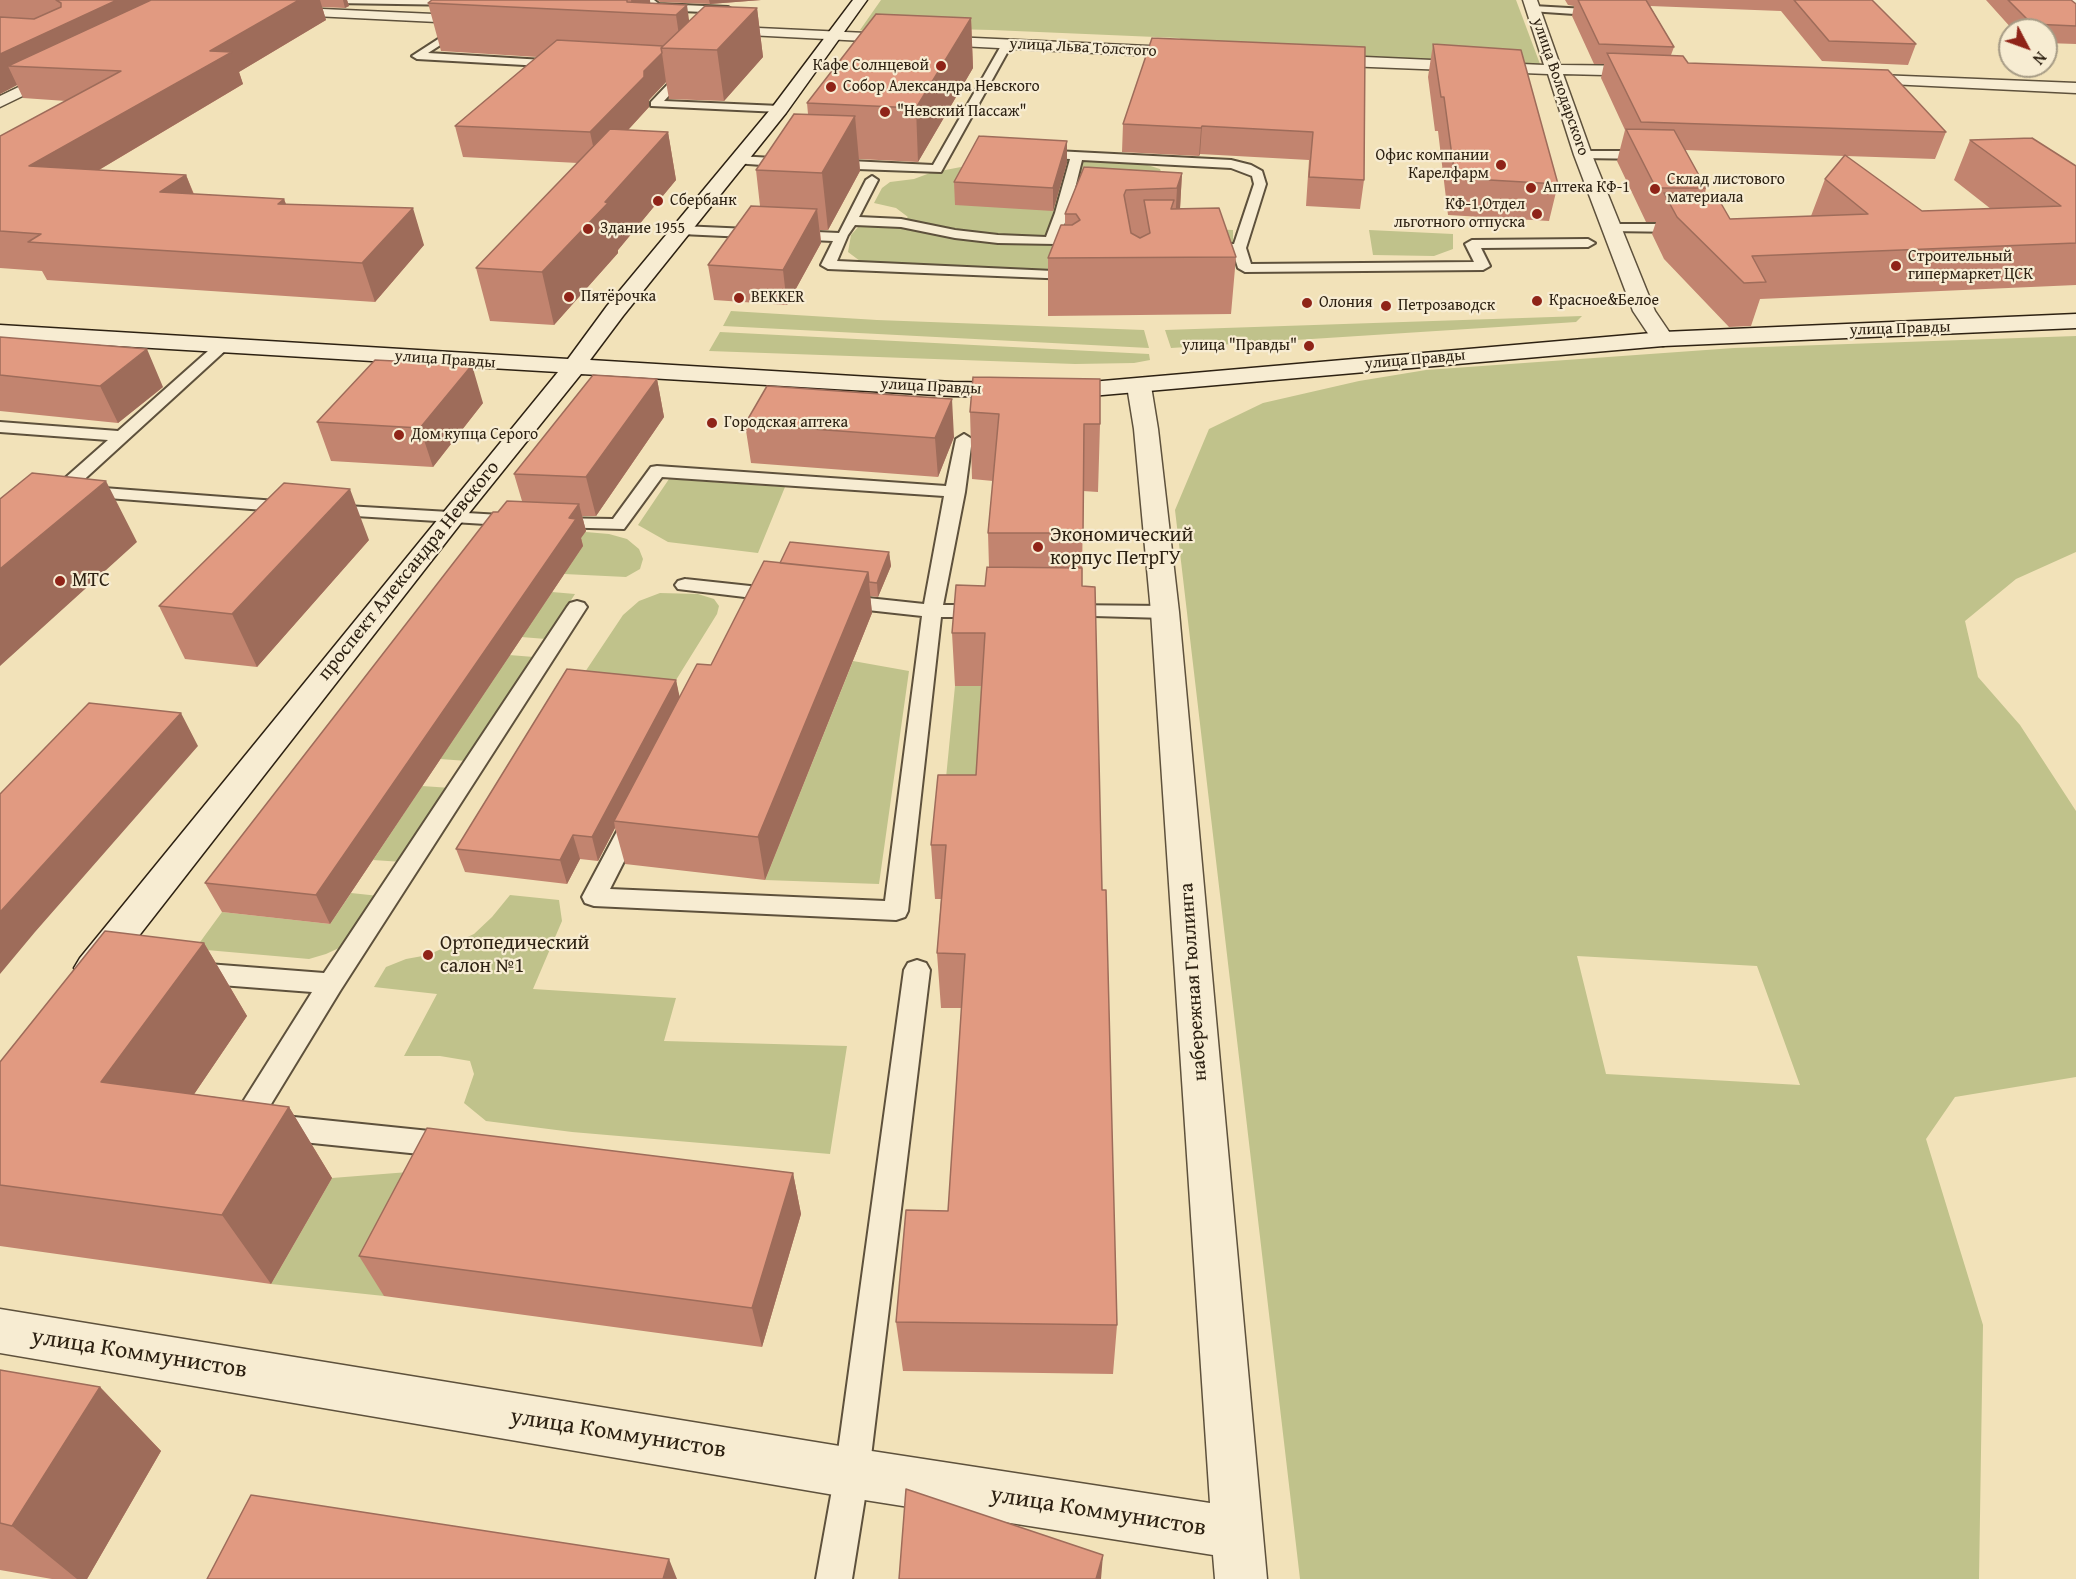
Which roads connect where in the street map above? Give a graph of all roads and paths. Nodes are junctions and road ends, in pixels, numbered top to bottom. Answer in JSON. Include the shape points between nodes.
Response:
{"nodes":[{"id":1,"x":334,"y":0,"type":"edge"},
{"id":2,"x":648,"y":0,"type":"edge"},
{"id":3,"x":860,"y":0,"type":"edge"},
{"id":4,"x":2071,"y":0,"type":"edge"},
{"id":5,"x":474,"y":3,"type":"edge"},
{"id":6,"x":2076,"y":4,"type":"edge"},
{"id":7,"x":1531,"y":5,"type":"edge"},
{"id":8,"x":728,"y":10,"type":"edge"},
{"id":9,"x":264,"y":11,"type":"edge"},
{"id":10,"x":1615,"y":13,"type":"edge"},
{"id":11,"x":487,"y":24,"type":"joint"},
{"id":12,"x":703,"y":34,"type":"edge"},
{"id":13,"x":835,"y":36,"type":"junction"},
{"id":14,"x":1007,"y":44,"type":"junction"},
{"id":15,"x":1209,"y":54,"type":"edge"},
{"id":16,"x":1305,"y":59,"type":"edge"},
{"id":17,"x":569,"y":64,"type":"edge"},
{"id":18,"x":75,"y":65,"type":"edge"},
{"id":19,"x":685,"y":68,"type":"edge"},
{"id":20,"x":1555,"y":70,"type":"junction"},
{"id":21,"x":1660,"y":72,"type":"edge"},
{"id":22,"x":1839,"y":79,"type":"edge"},
{"id":23,"x":2076,"y":88,"type":"edge"},
{"id":24,"x":0,"y":102,"type":"edge"},
{"id":25,"x":780,"y":109,"type":"junction"},
{"id":26,"x":1023,"y":154,"type":"edge"},
{"id":27,"x":1583,"y":155,"type":"junction"},
{"id":28,"x":1077,"y":156,"type":"junction"},
{"id":29,"x":1660,"y":156,"type":"edge"},
{"id":30,"x":738,"y":160,"type":"junction"},
{"id":31,"x":872,"y":180,"type":"dead end"},
{"id":32,"x":851,"y":221,"type":"junction"},
{"id":33,"x":1612,"y":228,"type":"junction"},
{"id":34,"x":1694,"y":228,"type":"edge"},
{"id":35,"x":681,"y":230,"type":"junction"},
{"id":36,"x":842,"y":237,"type":"junction"},
{"id":37,"x":1588,"y":243,"type":"dead end"},
{"id":38,"x":1191,"y":248,"type":"edge"},
{"id":39,"x":1239,"y":248,"type":"junction"},
{"id":40,"x":1070,"y":275,"type":"edge"},
{"id":41,"x":2076,"y":321,"type":"edge"},
{"id":42,"x":0,"y":333,"type":"edge"},
{"id":43,"x":1663,"y":339,"type":"junction"},
{"id":44,"x":222,"y":346,"type":"junction"},
{"id":45,"x":574,"y":367,"type":"junction"},
{"id":46,"x":1139,"y":386,"type":"junction"},
{"id":47,"x":0,"y":427,"type":"edge"},
{"id":48,"x":124,"y":436,"type":"junction"},
{"id":49,"x":964,"y":439,"type":"dead end"},
{"id":50,"x":62,"y":490,"type":"junction"},
{"id":51,"x":956,"y":492,"type":"junction"},
{"id":52,"x":44,"y":505,"type":"edge"},
{"id":53,"x":452,"y":517,"type":"junction"},
{"id":54,"x":685,"y":585,"type":"dead end"},
{"id":55,"x":751,"y":592,"type":"junction"},
{"id":56,"x":796,"y":597,"type":"edge"},
{"id":57,"x":819,"y":599,"type":"edge"},
{"id":58,"x":577,"y":607,"type":"dead end"},
{"id":59,"x":932,"y":611,"type":"junction"},
{"id":60,"x":1001,"y":611,"type":"edge"},
{"id":61,"x":1047,"y":611,"type":"edge"},
{"id":62,"x":1165,"y":612,"type":"junction"},
{"id":63,"x":740,"y":613,"type":"edge"},
{"id":64,"x":643,"y":802,"type":"edge"},
{"id":65,"x":917,"y":970,"type":"dead end"},
{"id":66,"x":173,"y":972,"type":"edge"},
{"id":67,"x":331,"y":984,"type":"junction"},
{"id":68,"x":75,"y":991,"type":"edge"},
{"id":69,"x":472,"y":1148,"type":"edge"},
{"id":70,"x":0,"y":1331,"type":"edge"},
{"id":71,"x":852,"y":1473,"type":"junction"},
{"id":72,"x":1237,"y":1533,"type":"junction"},
{"id":73,"x":834,"y":1579,"type":"edge"},
{"id":74,"x":1241,"y":1579,"type":"edge"}],
"edges":[{"from":1,"to":5,"type":"lane"},
{"from":2,"to":8,"type":"lane","via":[[657,7]]},
{"from":3,"to":13,"type":"street","name":"проспект Александра Невского"},
{"from":4,"to":6,"type":"street"},
{"from":7,"to":10,"type":"lane"},
{"from":7,"to":20,"type":"street","name":"улица Володарского"},
{"from":9,"to":11,"type":"street"},
{"from":11,"to":17,"type":"lane","via":[[462,26],[417,56]]},
{"from":12,"to":13,"type":"street","name":"улица Льва Толстого","via":[[725,30]]},
{"from":13,"to":14,"type":"street","name":"улица Льва Толстого"},
{"from":13,"to":25,"type":"street","name":"проспект Александра Невского"},
{"from":14,"to":15,"type":"street","name":"улица Льва Толстого"},
{"from":14,"to":30,"type":"lane","via":[[937,169]]},
{"from":16,"to":20,"type":"street"},
{"from":18,"to":24,"type":"street"},
{"from":19,"to":25,"type":"lane","via":[[655,104]]},
{"from":20,"to":21,"type":"street"},
{"from":20,"to":27,"type":"street","name":"улица Володарского"},
{"from":22,"to":23,"type":"street"},
{"from":25,"to":30,"type":"street","name":"проспект Александра Невского"},
{"from":26,"to":28,"type":"lane"},
{"from":27,"to":29,"type":"lane"},
{"from":27,"to":33,"type":"street","name":"улица Володарского"},
{"from":28,"to":32,"type":"lane","via":[[1068,213],[1051,241],[998,239],[901,223]]},
{"from":28,"to":39,"type":"lane","via":[[1231,164],[1258,174],[1260,184],[1241,224]]},
{"from":30,"to":35,"type":"street","name":"проспект Александра Невского"},
{"from":31,"to":32,"type":"lane"},
{"from":32,"to":36,"type":"lane"},
{"from":33,"to":34,"type":"lane"},
{"from":33,"to":43,"type":"street","name":"улица Володарского","via":[[1644,311]]},
{"from":35,"to":36,"type":"lane"},
{"from":35,"to":45,"type":"street","name":"проспект Александра Невского"},
{"from":36,"to":40,"type":"lane","via":[[828,264]]},
{"from":37,"to":39,"type":"lane","via":[[1472,244],[1483,266],[1245,268]]},
{"from":38,"to":39,"type":"lane"},
{"from":41,"to":43,"type":"street","name":"улица Правды"},
{"from":42,"to":44,"type":"street","name":"улица Правды"},
{"from":43,"to":46,"type":"street","name":"улица Правды"},
{"from":44,"to":45,"type":"street","name":"улица Правды"},
{"from":44,"to":48,"type":"lane"},
{"from":45,"to":46,"type":"street","name":"улица Правды","via":[[991,391]]},
{"from":45,"to":53,"type":"street","name":"проспект Александра Невского"},
{"from":46,"to":62,"type":"street","name":"набережная Гюллинга"},
{"from":47,"to":48,"type":"lane"},
{"from":48,"to":50,"type":"lane"},
{"from":49,"to":51,"type":"lane"},
{"from":50,"to":52,"type":"lane"},
{"from":50,"to":53,"type":"lane"},
{"from":51,"to":53,"type":"lane","via":[[657,471],[618,525]]},
{"from":51,"to":59,"type":"lane"},
{"from":53,"to":68,"type":"street","name":"проспект Александра Невского","via":[[108,964]]},
{"from":54,"to":55,"type":"lane"},
{"from":55,"to":56,"type":"lane"},
{"from":55,"to":63,"type":"lane"},
{"from":57,"to":59,"type":"lane"},
{"from":58,"to":67,"type":"lane"},
{"from":59,"to":60,"type":"lane"},
{"from":59,"to":64,"type":"lane","via":[[896,910],[594,897]]},
{"from":61,"to":62,"type":"lane"},
{"from":62,"to":72,"type":"street","name":"набережная Гюллинга"},
{"from":65,"to":71,"type":"lane"},
{"from":66,"to":67,"type":"lane"},
{"from":67,"to":69,"type":"lane","via":[[244,1125]]},
{"from":70,"to":71,"type":"street","name":"улица Коммунистов"},
{"from":71,"to":72,"type":"street","name":"улица Коммунистов"},
{"from":71,"to":73,"type":"lane"},
{"from":72,"to":74,"type":"street","name":"набережная Гюллинга"}]}
